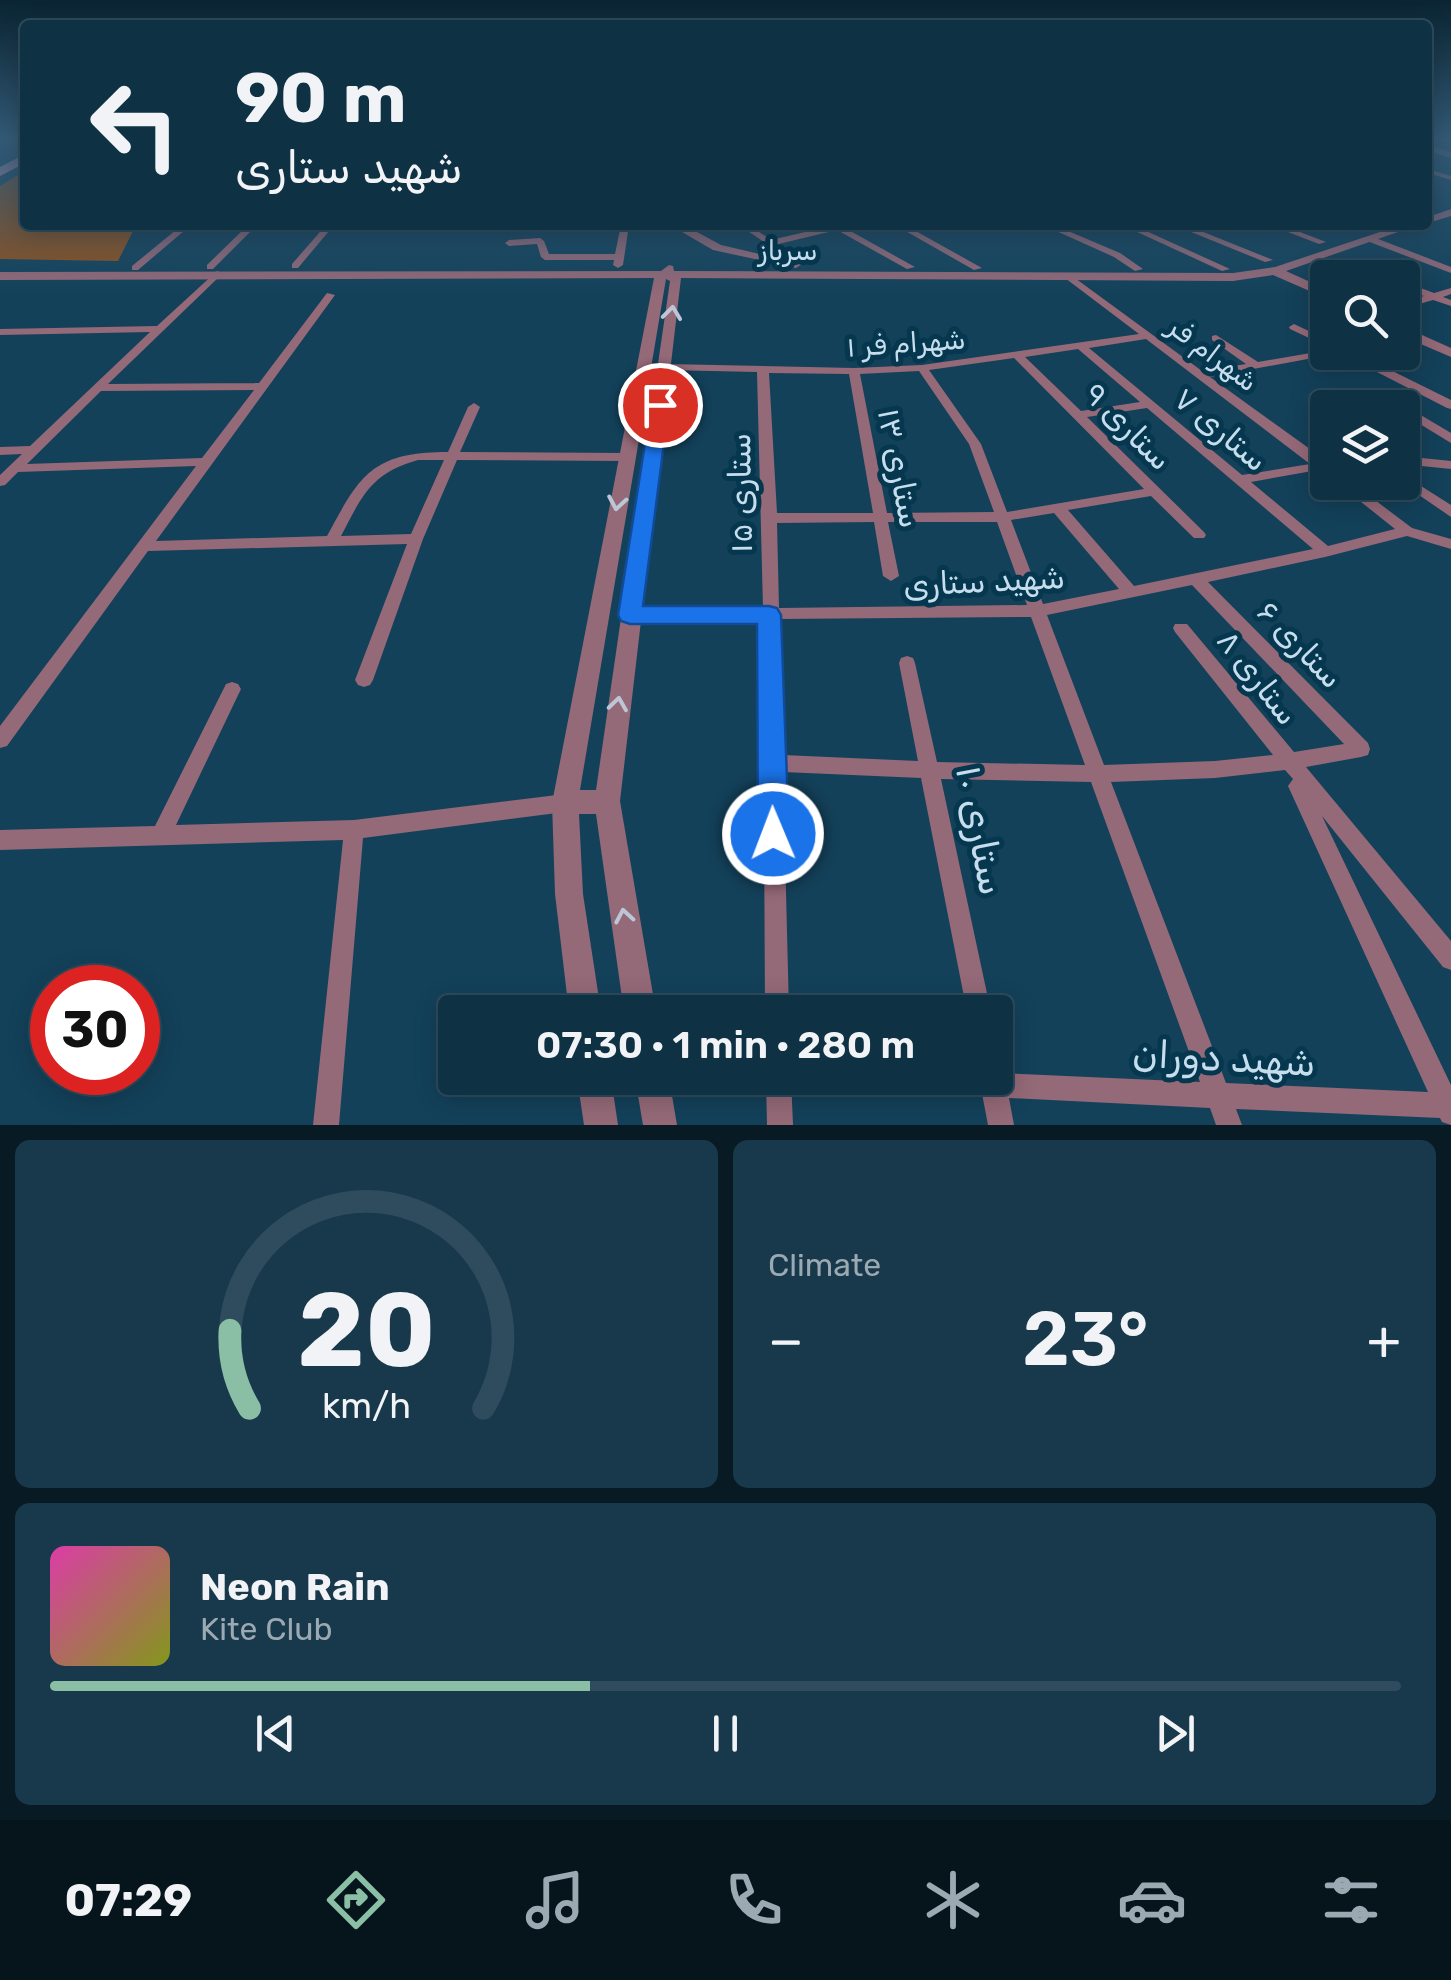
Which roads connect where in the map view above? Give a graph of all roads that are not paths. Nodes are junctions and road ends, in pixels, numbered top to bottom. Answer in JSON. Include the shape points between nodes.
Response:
{"nodes":[{"id":1,"x":181,"y":230,"type":"edge"},
{"id":2,"x":249,"y":230,"type":"edge"},
{"id":3,"x":326,"y":230,"type":"edge"},
{"id":4,"x":624,"y":230,"type":"edge"},
{"id":5,"x":685,"y":230,"type":"edge"},
{"id":6,"x":750,"y":230,"type":"edge"},
{"id":7,"x":824,"y":230,"type":"edge"},
{"id":8,"x":847,"y":230,"type":"edge"},
{"id":9,"x":907,"y":230,"type":"edge"},
{"id":10,"x":1059,"y":230,"type":"edge"},
{"id":11,"x":1138,"y":230,"type":"edge"},
{"id":12,"x":1189,"y":230,"type":"edge"},
{"id":13,"x":1288,"y":230,"type":"edge"},
{"id":14,"x":1359,"y":230,"type":"edge"},
{"id":15,"x":1397,"y":230,"type":"edge"},
{"id":16,"x":1370,"y":239,"type":"junction"},
{"id":17,"x":1322,"y":242,"type":"junction"},
{"id":18,"x":509,"y":244,"type":"dead end"},
{"id":19,"x":619,"y":261,"type":"junction"},
{"id":20,"x":740,"y":261,"type":"junction"},
{"id":21,"x":295,"y":266,"type":"junction"},
{"id":22,"x":1271,"y":266,"type":"junction"},
{"id":23,"x":910,"y":267,"type":"junction"},
{"id":24,"x":135,"y":268,"type":"junction"},
{"id":25,"x":977,"y":268,"type":"junction"},
{"id":26,"x":343,"y":269,"type":"junction"},
{"id":27,"x":1138,"y":269,"type":"junction"},
{"id":28,"x":1226,"y":269,"type":"junction"},
{"id":29,"x":214,"y":270,"type":"junction"},
{"id":30,"x":669,"y":270,"type":"junction"},
{"id":31,"x":1451,"y":270,"type":"edge"},
{"id":32,"x":107,"y":271,"type":"junction"},
{"id":33,"x":0,"y":272,"type":"edge"},
{"id":34,"x":1066,"y":272,"type":"junction"},
{"id":35,"x":1310,"y":280,"type":"edge"},
{"id":36,"x":1310,"y":286,"type":"edge"},
{"id":37,"x":1451,"y":290,"type":"edge"},
{"id":38,"x":1420,"y":291,"type":"edge"},
{"id":39,"x":330,"y":295,"type":"dead end"},
{"id":40,"x":1435,"y":297,"type":"junction"},
{"id":41,"x":1420,"y":301,"type":"edge"},
{"id":42,"x":1451,"y":303,"type":"edge"},
{"id":43,"x":1294,"y":327,"type":"dead end"},
{"id":44,"x":1420,"y":328,"type":"edge"},
{"id":45,"x":156,"y":329,"type":"junction"},
{"id":46,"x":0,"y":332,"type":"edge"},
{"id":47,"x":1310,"y":335,"type":"edge"},
{"id":48,"x":1148,"y":336,"type":"junction"},
{"id":49,"x":1216,"y":338,"type":"dead end"},
{"id":50,"x":1420,"y":338,"type":"edge"},
{"id":51,"x":1451,"y":342,"type":"edge"},
{"id":52,"x":1082,"y":347,"type":"junction"},
{"id":53,"x":1451,"y":353,"type":"edge"},
{"id":54,"x":1018,"y":356,"type":"junction"},
{"id":55,"x":1310,"y":356,"type":"edge"},
{"id":56,"x":1257,"y":366,"type":"junction"},
{"id":57,"x":666,"y":367,"type":"junction"},
{"id":58,"x":922,"y":368,"type":"junction"},
{"id":59,"x":764,"y":370,"type":"junction"},
{"id":60,"x":1382,"y":370,"type":"edge"},
{"id":61,"x":854,"y":371,"type":"junction"},
{"id":62,"x":1200,"y":375,"type":"junction"},
{"id":63,"x":263,"y":386,"type":"junction"},
{"id":64,"x":96,"y":388,"type":"junction"},
{"id":65,"x":1150,"y":404,"type":"junction"},
{"id":66,"x":1451,"y":404,"type":"edge"},
{"id":67,"x":474,"y":407,"type":"dead end"},
{"id":68,"x":1078,"y":416,"type":"junction"},
{"id":69,"x":1420,"y":419,"type":"edge"},
{"id":70,"x":1451,"y":439,"type":"edge"},
{"id":71,"x":32,"y":450,"type":"junction"},
{"id":72,"x":0,"y":451,"type":"edge"},
{"id":73,"x":452,"y":456,"type":"junction"},
{"id":74,"x":1310,"y":456,"type":"edge"},
{"id":75,"x":626,"y":457,"type":"junction"},
{"id":76,"x":206,"y":462,"type":"junction"},
{"id":77,"x":1420,"y":462,"type":"edge"},
{"id":78,"x":1451,"y":465,"type":"edge"},
{"id":79,"x":14,"y":468,"type":"junction"},
{"id":80,"x":1310,"y":469,"type":"edge"},
{"id":81,"x":1239,"y":480,"type":"junction"},
{"id":82,"x":0,"y":482,"type":"edge"},
{"id":83,"x":1420,"y":490,"type":"edge"},
{"id":84,"x":1155,"y":491,"type":"junction"},
{"id":85,"x":1366,"y":500,"type":"edge"},
{"id":86,"x":1059,"y":509,"type":"junction"},
{"id":87,"x":1451,"y":512,"type":"edge"},
{"id":88,"x":1002,"y":517,"type":"junction"},
{"id":89,"x":770,"y":518,"type":"junction"},
{"id":90,"x":882,"y":518,"type":"junction"},
{"id":91,"x":1407,"y":531,"type":"junction"},
{"id":92,"x":1200,"y":535,"type":"dead end"},
{"id":93,"x":416,"y":539,"type":"junction"},
{"id":94,"x":332,"y":540,"type":"junction"},
{"id":95,"x":1451,"y":544,"type":"edge"},
{"id":96,"x":144,"y":546,"type":"junction"},
{"id":97,"x":1325,"y":552,"type":"junction"},
{"id":98,"x":608,"y":556,"type":"junction"},
{"id":99,"x":638,"y":557,"type":"junction"},
{"id":100,"x":892,"y":576,"type":"dead end"},
{"id":101,"x":1196,"y":579,"type":"junction"},
{"id":102,"x":1132,"y":592,"type":"junction"},
{"id":103,"x":1038,"y":611,"type":"junction"},
{"id":104,"x":630,"y":615,"type":"junction"},
{"id":105,"x":769,"y":615,"type":"junction"},
{"id":106,"x":1181,"y":628,"type":"dead end"},
{"id":107,"x":907,"y":663,"type":"dead end"},
{"id":108,"x":364,"y":680,"type":"dead end"},
{"id":109,"x":232,"y":690,"type":"dead end"},
{"id":110,"x":0,"y":740,"type":"edge"},
{"id":111,"x":772,"y":763,"type":"junction"},
{"id":112,"x":1288,"y":764,"type":"junction"},
{"id":113,"x":931,"y":769,"type":"junction"},
{"id":114,"x":1099,"y":776,"type":"junction"},
{"id":115,"x":607,"y":801,"type":"junction"},
{"id":116,"x":565,"y":803,"type":"junction"},
{"id":117,"x":354,"y":830,"type":"junction"},
{"id":118,"x":162,"y":833,"type":"junction"},
{"id":119,"x":0,"y":840,"type":"edge"},
{"id":120,"x":1451,"y":960,"type":"edge"},
{"id":121,"x":583,"y":995,"type":"edge"},
{"id":122,"x":637,"y":995,"type":"edge"},
{"id":123,"x":777,"y":995,"type":"edge"},
{"id":124,"x":976,"y":995,"type":"edge"},
{"id":125,"x":1013,"y":1082,"type":"edge"},
{"id":126,"x":596,"y":1095,"type":"edge"},
{"id":127,"x":655,"y":1095,"type":"edge"},
{"id":128,"x":779,"y":1095,"type":"edge"},
{"id":129,"x":995,"y":1095,"type":"edge"},
{"id":130,"x":1218,"y":1095,"type":"junction"},
{"id":131,"x":1450,"y":1109,"type":"edge"},
{"id":132,"x":326,"y":1125,"type":"edge"},
{"id":133,"x":600,"y":1125,"type":"edge"},
{"id":134,"x":660,"y":1125,"type":"edge"},
{"id":135,"x":780,"y":1125,"type":"edge"},
{"id":136,"x":1001,"y":1125,"type":"edge"},
{"id":137,"x":1229,"y":1125,"type":"edge"}],
"edges":[{"from":1,"to":24,"type":"street"},
{"from":2,"to":29,"type":"street"},
{"from":3,"to":21,"type":"street"},
{"from":4,"to":19,"type":"street"},
{"from":5,"to":20,"type":"street"},
{"from":6,"to":7,"type":"street","via":[[770,243]]},
{"from":8,"to":23,"type":"street"},
{"from":9,"to":25,"type":"street"},
{"from":10,"to":27,"type":"street"},
{"from":11,"to":28,"type":"street"},
{"from":12,"to":22,"type":"street"},
{"from":13,"to":17,"type":"street"},
{"from":14,"to":17,"type":"street","name":"سرباز"},
{"from":15,"to":16,"type":"street","name":"سرباز"},
{"from":16,"to":22,"type":"street","name":"سرباز"},
{"from":16,"to":31,"type":"street"},
{"from":17,"to":22,"type":"street","name":"سرباز"},
{"from":18,"to":19,"type":"street","via":[[540,241],[545,257]]},
{"from":19,"to":26,"type":"street","name":"سرباز"},
{"from":19,"to":30,"type":"street","name":"سرباز"},
{"from":20,"to":23,"type":"street","name":"سرباز"},
{"from":20,"to":30,"type":"street","name":"سرباز"},
{"from":21,"to":26,"type":"street","name":"سرباز"},
{"from":21,"to":29,"type":"street","name":"سرباز"},
{"from":22,"to":28,"type":"street","name":"سرباز"},
{"from":22,"to":34,"type":"street","name":"سرباز","via":[[1233,277]]},
{"from":22,"to":35,"type":"street"},
{"from":22,"to":36,"type":"street"},
{"from":23,"to":25,"type":"street","name":"سرباز"},
{"from":24,"to":29,"type":"street","name":"سرباز"},
{"from":24,"to":32,"type":"street","name":"سرباز"},
{"from":25,"to":34,"type":"street","name":"سرباز"},
{"from":26,"to":29,"type":"street","name":"سرباز"},
{"from":26,"to":30,"type":"street","name":"سرباز"},
{"from":27,"to":28,"type":"street","name":"سرباز"},
{"from":27,"to":34,"type":"street","name":"سرباز"},
{"from":29,"to":32,"type":"street","name":"سرباز"},
{"from":29,"to":45,"type":"street"},
{"from":30,"to":34,"type":"street","name":"سرباز"},
{"from":57,"to":30,"type":"street","one_way":true,"via":[[676,280]]},
{"from":30,"to":75,"type":"street","via":[[658,282]]},
{"from":32,"to":33,"type":"street","name":"سرباز"},
{"from":34,"to":48,"type":"street","name":"شهرام فر"},
{"from":37,"to":40,"type":"street"},
{"from":38,"to":40,"type":"street"},
{"from":39,"to":63,"type":"street"},
{"from":40,"to":41,"type":"street"},
{"from":40,"to":42,"type":"street"},
{"from":43,"to":47,"type":"street"},
{"from":44,"to":51,"type":"street"},
{"from":45,"to":46,"type":"street"},
{"from":45,"to":64,"type":"street"},
{"from":48,"to":52,"type":"street","name":"شهرام فر ۱"},
{"from":48,"to":62,"type":"street","name":"شهرام فر"},
{"from":49,"to":56,"type":"street"},
{"from":50,"to":53,"type":"street"},
{"from":52,"to":54,"type":"street","name":"شهرام فر ۱"},
{"from":52,"to":65,"type":"street","name":"ستاری ۷"},
{"from":54,"to":58,"type":"street","name":"شهرام فر ۱"},
{"from":54,"to":68,"type":"street","name":"ستاری ۹"},
{"from":55,"to":56,"type":"street"},
{"from":56,"to":62,"type":"street"},
{"from":57,"to":59,"type":"street","name":"شهرام فر ۱"},
{"from":57,"to":99,"type":"street"},
{"from":58,"to":61,"type":"street","name":"شهرام فر ۱"},
{"from":58,"to":88,"type":"street","via":[[975,444]]},
{"from":59,"to":61,"type":"street","name":"شهرام فر ۱"},
{"from":59,"to":89,"type":"street","name":"ستاری ۱۵"},
{"from":60,"to":66,"type":"street"},
{"from":61,"to":90,"type":"street","name":"ستاری ۱۳"},
{"from":62,"to":74,"type":"street","name":"شهرام فر"},
{"from":63,"to":64,"type":"street"},
{"from":63,"to":76,"type":"street"},
{"from":64,"to":71,"type":"street"},
{"from":65,"to":68,"type":"street"},
{"from":65,"to":81,"type":"street","name":"ستاری ۷"},
{"from":67,"to":73,"type":"street"},
{"from":68,"to":84,"type":"street","name":"ستاری ۹"},
{"from":69,"to":70,"type":"street"},
{"from":71,"to":72,"type":"street"},
{"from":71,"to":79,"type":"street"},
{"from":73,"to":75,"type":"street"},
{"from":73,"to":93,"type":"street"},
{"from":73,"to":94,"type":"street","via":[[418,456],[377,468]]},
{"from":75,"to":98,"type":"street","one_way":true},
{"from":76,"to":79,"type":"street"},
{"from":76,"to":96,"type":"street"},
{"from":77,"to":78,"type":"street"},
{"from":79,"to":82,"type":"street"},
{"from":80,"to":81,"type":"street"},
{"from":81,"to":97,"type":"street","name":"ستاری ۷"},
{"from":83,"to":87,"type":"street"},
{"from":84,"to":86,"type":"street"},
{"from":84,"to":92,"type":"street","name":"ستاری ۹"},
{"from":85,"to":91,"type":"street"},
{"from":86,"to":88,"type":"street"},
{"from":86,"to":102,"type":"street"},
{"from":88,"to":90,"type":"street"},
{"from":88,"to":103,"type":"street"},
{"from":89,"to":90,"type":"street"},
{"from":89,"to":105,"type":"street","name":"ستاری ۱۵"},
{"from":90,"to":100,"type":"street","name":"ستاری ۱۳"},
{"from":91,"to":95,"type":"street"},
{"from":91,"to":97,"type":"street","name":"شهید ستاری"},
{"from":93,"to":94,"type":"street"},
{"from":93,"to":108,"type":"street"},
{"from":94,"to":96,"type":"street"},
{"from":96,"to":110,"type":"street"},
{"from":97,"to":101,"type":"street","name":"شهید ستاری"},
{"from":98,"to":99,"type":"street"},
{"from":98,"to":116,"type":"street"},
{"from":99,"to":104,"type":"street"},
{"from":101,"to":102,"type":"street","name":"شهید ستاری"},
{"from":101,"to":112,"type":"street","name":"ستاری ۶","via":[[1361,750]]},
{"from":102,"to":103,"type":"street","name":"شهید ستاری"},
{"from":103,"to":105,"type":"street","name":"شهید ستاری"},
{"from":103,"to":114,"type":"street"},
{"from":104,"to":105,"type":"street","name":"شهید ستاری"},
{"from":115,"to":104,"type":"street","one_way":true},
{"from":105,"to":111,"type":"street","name":"ستاری ۱۵"},
{"from":106,"to":112,"type":"street","name":"ستاری ۸"},
{"from":107,"to":113,"type":"street","name":"ستاری ۱۰"},
{"from":109,"to":118,"type":"street"},
{"from":111,"to":113,"type":"street"},
{"from":111,"to":123,"type":"street","name":"ستاری ۱۵"},
{"from":112,"to":114,"type":"street"},
{"from":112,"to":120,"type":"street"},
{"from":112,"to":131,"type":"street"},
{"from":113,"to":114,"type":"street"},
{"from":113,"to":124,"type":"street","name":"ستاری ۱۰"},
{"from":114,"to":130,"type":"street"},
{"from":115,"to":116,"type":"street"},
{"from":122,"to":115,"type":"street","one_way":true},
{"from":116,"to":117,"type":"street"},
{"from":116,"to":121,"type":"street"},
{"from":117,"to":118,"type":"street"},
{"from":117,"to":132,"type":"street"},
{"from":118,"to":119,"type":"street"},
{"from":125,"to":130,"type":"street","name":"شهید دوران"},
{"from":126,"to":133,"type":"street"},
{"from":127,"to":134,"type":"street"},
{"from":128,"to":135,"type":"street"},
{"from":129,"to":136,"type":"street"},
{"from":130,"to":131,"type":"street","name":"شهید دوران"},
{"from":130,"to":137,"type":"street"}]}
